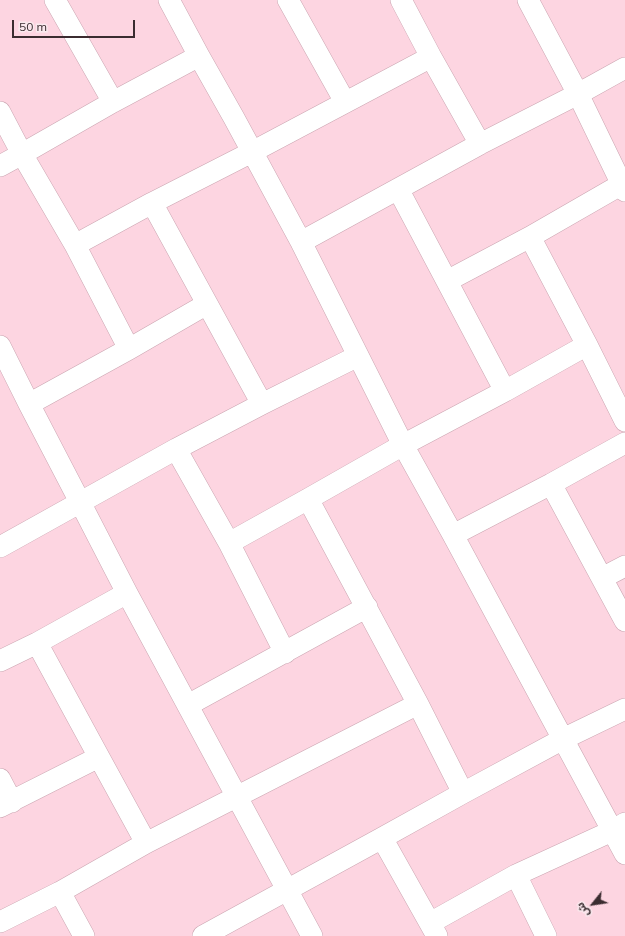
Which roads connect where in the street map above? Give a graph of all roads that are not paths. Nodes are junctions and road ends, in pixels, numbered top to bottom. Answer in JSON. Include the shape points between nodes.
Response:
{"nodes":[{"id":1,"x":55,"y":0,"type":"edge"},
{"id":2,"x":169,"y":0,"type":"edge"},
{"id":3,"x":288,"y":0,"type":"edge"},
{"id":4,"x":401,"y":0,"type":"edge"},
{"id":5,"x":532,"y":1,"type":"edge"},
{"id":6,"x":199,"y":56,"type":"junction"},
{"id":7,"x":431,"y":57,"type":"junction"},
{"id":8,"x":625,"y":68,"type":"edge"},
{"id":9,"x":578,"y":94,"type":"junction"},
{"id":10,"x":113,"y":102,"type":"junction"},
{"id":11,"x":345,"y":102,"type":"junction"},
{"id":12,"x":0,"y":112,"type":"edge"},
{"id":13,"x":480,"y":144,"type":"junction"},
{"id":14,"x":252,"y":152,"type":"junction"},
{"id":15,"x":22,"y":154,"type":"junction"},
{"id":16,"x":0,"y":166,"type":"edge"},
{"id":17,"x":623,"y":187,"type":"edge"},
{"id":18,"x":398,"y":189,"type":"junction"},
{"id":19,"x":152,"y":204,"type":"junction"},
{"id":20,"x":530,"y":237,"type":"junction"},
{"id":21,"x":301,"y":242,"type":"junction"},
{"id":22,"x":75,"y":245,"type":"junction"},
{"id":23,"x":447,"y":281,"type":"junction"},
{"id":24,"x":207,"y":304,"type":"junction"},
{"id":25,"x":587,"y":345,"type":"junction"},
{"id":26,"x":0,"y":346,"type":"edge"},
{"id":27,"x":129,"y":349,"type":"junction"},
{"id":28,"x":358,"y":356,"type":"junction"},
{"id":29,"x":505,"y":391,"type":"junction"},
{"id":30,"x":29,"y":404,"type":"junction"},
{"id":31,"x":262,"y":404,"type":"junction"},
{"id":32,"x":625,"y":421,"type":"edge"},
{"id":33,"x":625,"y":443,"type":"edge"},
{"id":34,"x":403,"y":445,"type":"junction"},
{"id":35,"x":176,"y":449,"type":"junction"},
{"id":36,"x":551,"y":484,"type":"junction"},
{"id":37,"x":308,"y":499,"type":"junction"},
{"id":38,"x":80,"y":502,"type":"junction"},
{"id":39,"x":453,"y":535,"type":"junction"},
{"id":40,"x":229,"y":543,"type":"junction"},
{"id":41,"x":0,"y":546,"type":"edge"},
{"id":42,"x":625,"y":566,"type":"edge"},
{"id":43,"x":602,"y":578,"type":"junction"},
{"id":44,"x":127,"y":593,"type":"junction"},
{"id":45,"x":367,"y":608,"type":"junction"},
{"id":46,"x":625,"y":621,"type":"edge"},
{"id":47,"x":38,"y":643,"type":"junction"},
{"id":48,"x":285,"y":652,"type":"junction"},
{"id":49,"x":0,"y":661,"type":"edge"},
{"id":50,"x":418,"y":704,"type":"junction"},
{"id":51,"x":188,"y":705,"type":"junction"},
{"id":52,"x":625,"y":709,"type":"edge"},
{"id":53,"x":563,"y":739,"type":"junction"},
{"id":54,"x":99,"y":757,"type":"junction"},
{"id":55,"x":0,"y":779,"type":"edge"},
{"id":56,"x":463,"y":793,"type":"junction"},
{"id":57,"x":237,"y":796,"type":"junction"},
{"id":58,"x":6,"y":805,"type":"edge"},
{"id":59,"x":618,"y":827,"type":"edge"},
{"id":60,"x":382,"y":838,"type":"junction"},
{"id":61,"x":146,"y":843,"type":"junction"},
{"id":62,"x":625,"y":854,"type":"edge"},
{"id":63,"x":516,"y":875,"type":"junction"},
{"id":64,"x":287,"y":890,"type":"junction"},
{"id":65,"x":60,"y":892,"type":"junction"},
{"id":66,"x":0,"y":922,"type":"edge"},
{"id":67,"x":434,"y":929,"type":"edge"},
{"id":68,"x":84,"y":936,"type":"edge"},
{"id":69,"x":203,"y":936,"type":"edge"},
{"id":70,"x":312,"y":936,"type":"edge"},
{"id":71,"x":546,"y":936,"type":"edge"}],
"edges":[{"from":1,"to":10,"type":"street"},
{"from":2,"to":6,"type":"street"},
{"from":3,"to":11,"type":"street"},
{"from":4,"to":7,"type":"street"},
{"from":5,"to":9,"type":"street"},
{"from":6,"to":10,"type":"street"},
{"from":6,"to":14,"type":"street"},
{"from":7,"to":11,"type":"street"},
{"from":7,"to":13,"type":"street"},
{"from":8,"to":9,"type":"street"},
{"from":9,"to":13,"type":"street"},
{"from":9,"to":17,"type":"street"},
{"from":10,"to":15,"type":"street"},
{"from":11,"to":14,"type":"street"},
{"from":12,"to":15,"type":"street"},
{"from":13,"to":18,"type":"street"},
{"from":14,"to":19,"type":"street"},
{"from":14,"to":21,"type":"street"},
{"from":15,"to":16,"type":"street"},
{"from":15,"to":22,"type":"street"},
{"from":17,"to":20,"type":"street"},
{"from":18,"to":21,"type":"street"},
{"from":18,"to":23,"type":"street"},
{"from":19,"to":22,"type":"street"},
{"from":19,"to":24,"type":"street"},
{"from":20,"to":23,"type":"street"},
{"from":20,"to":25,"type":"street"},
{"from":21,"to":28,"type":"street"},
{"from":22,"to":27,"type":"street"},
{"from":23,"to":29,"type":"street"},
{"from":24,"to":27,"type":"street"},
{"from":24,"to":31,"type":"street"},
{"from":25,"to":29,"type":"street"},
{"from":25,"to":32,"type":"street"},
{"from":26,"to":30,"type":"street"},
{"from":27,"to":30,"type":"street"},
{"from":28,"to":31,"type":"street"},
{"from":28,"to":34,"type":"street"},
{"from":29,"to":34,"type":"street"},
{"from":30,"to":38,"type":"street"},
{"from":31,"to":35,"type":"street"},
{"from":33,"to":36,"type":"street"},
{"from":34,"to":37,"type":"street"},
{"from":34,"to":39,"type":"street"},
{"from":35,"to":38,"type":"street"},
{"from":35,"to":40,"type":"street"},
{"from":36,"to":39,"type":"street"},
{"from":36,"to":43,"type":"street"},
{"from":37,"to":40,"type":"street"},
{"from":37,"to":45,"type":"street"},
{"from":38,"to":41,"type":"street"},
{"from":38,"to":44,"type":"street"},
{"from":39,"to":53,"type":"street"},
{"from":40,"to":48,"type":"street"},
{"from":42,"to":43,"type":"street"},
{"from":43,"to":46,"type":"street"},
{"from":44,"to":47,"type":"street"},
{"from":44,"to":51,"type":"street"},
{"from":45,"to":48,"type":"street"},
{"from":45,"to":50,"type":"street"},
{"from":47,"to":49,"type":"street"},
{"from":47,"to":54,"type":"street"},
{"from":48,"to":51,"type":"street"},
{"from":50,"to":56,"type":"street"},
{"from":50,"to":57,"type":"street"},
{"from":51,"to":57,"type":"street"},
{"from":52,"to":53,"type":"street"},
{"from":53,"to":56,"type":"street"},
{"from":53,"to":59,"type":"street"},
{"from":54,"to":58,"type":"street"},
{"from":54,"to":61,"type":"street"},
{"from":55,"to":58,"type":"street"},
{"from":56,"to":60,"type":"street"},
{"from":57,"to":61,"type":"street"},
{"from":57,"to":64,"type":"street"},
{"from":59,"to":62,"type":"street"},
{"from":59,"to":63,"type":"street"},
{"from":60,"to":64,"type":"street"},
{"from":60,"to":67,"type":"street"},
{"from":61,"to":65,"type":"street"},
{"from":63,"to":67,"type":"street"},
{"from":63,"to":71,"type":"street"},
{"from":64,"to":69,"type":"street"},
{"from":64,"to":70,"type":"street"},
{"from":65,"to":66,"type":"street"},
{"from":65,"to":68,"type":"street"}]}
